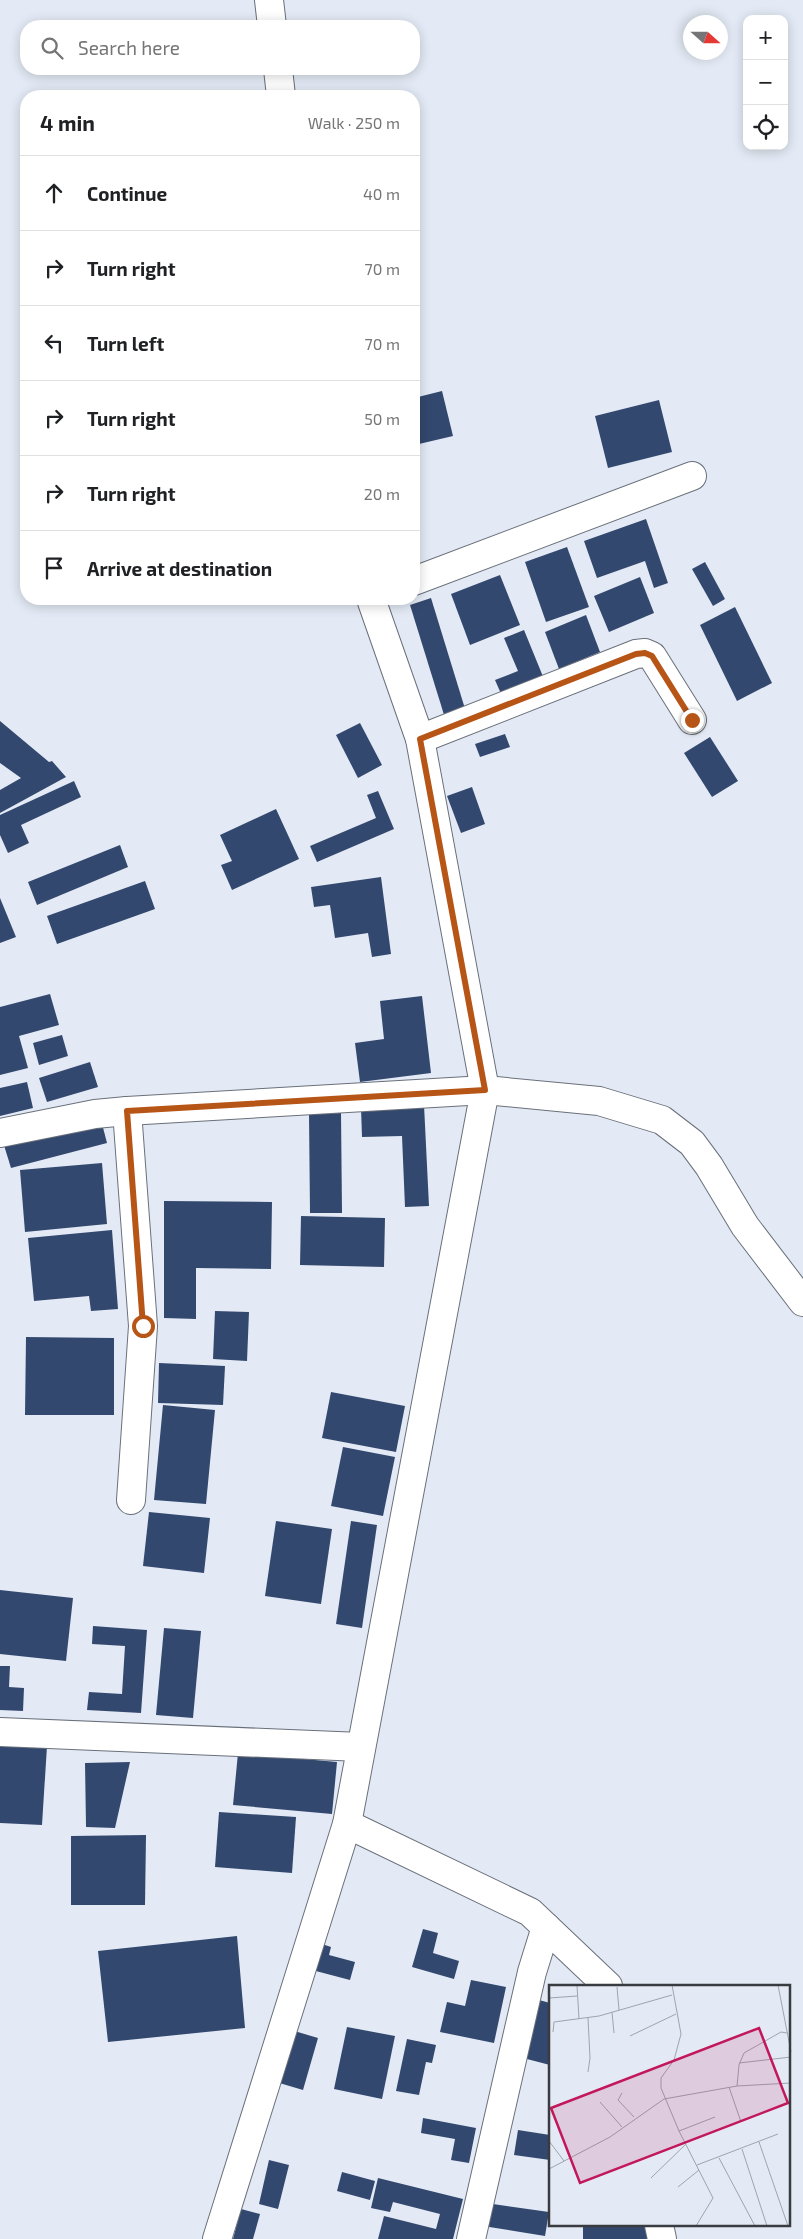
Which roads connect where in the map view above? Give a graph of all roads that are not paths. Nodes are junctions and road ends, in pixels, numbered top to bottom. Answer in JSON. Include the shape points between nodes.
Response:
{"nodes":[{"id":1,"x":269,"y":0,"type":"edge"},
{"id":2,"x":271,"y":20,"type":"edge"},
{"id":3,"x":279,"y":75,"type":"edge"},
{"id":4,"x":280,"y":90,"type":"edge"},
{"id":5,"x":692,"y":476,"type":"dead end"},
{"id":6,"x":420,"y":579,"type":"edge"},
{"id":7,"x":373,"y":605,"type":"edge"},
{"id":8,"x":692,"y":720,"type":"dead end"},
{"id":9,"x":420,"y":739,"type":"junction"},
{"id":10,"x":485,"y":1090,"type":"junction"},
{"id":11,"x":127,"y":1111,"type":"junction"},
{"id":12,"x":0,"y":1133,"type":"edge"},
{"id":13,"x":803,"y":1302,"type":"edge"},
{"id":14,"x":130,"y":1500,"type":"dead end"},
{"id":15,"x":0,"y":1732,"type":"edge"},
{"id":16,"x":361,"y":1747,"type":"junction"},
{"id":17,"x":347,"y":1824,"type":"junction"},
{"id":18,"x":546,"y":1927,"type":"junction"},
{"id":19,"x":607,"y":1985,"type":"edge"},
{"id":20,"x":659,"y":2226,"type":"edge"},
{"id":21,"x":217,"y":2239,"type":"edge"},
{"id":22,"x":471,"y":2239,"type":"edge"},
{"id":23,"x":662,"y":2239,"type":"edge"}],
"edges":[{"from":1,"to":2,"type":"street"},
{"from":3,"to":4,"type":"street"},
{"from":5,"to":6,"type":"street"},
{"from":7,"to":9,"type":"street"},
{"from":8,"to":9,"type":"street","via":[[652,656],[645,653]]},
{"from":9,"to":10,"type":"street"},
{"from":10,"to":11,"type":"street"},
{"from":10,"to":13,"type":"street","via":[[599,1101],[662,1120],[692,1143],[745,1226]]},
{"from":10,"to":16,"type":"street"},
{"from":11,"to":12,"type":"street","via":[[95,1114]]},
{"from":11,"to":14,"type":"street","via":[[143,1326]]},
{"from":15,"to":16,"type":"street"},
{"from":16,"to":17,"type":"street"},
{"from":17,"to":18,"type":"street","via":[[530,1912]]},
{"from":17,"to":21,"type":"street"},
{"from":18,"to":19,"type":"street"},
{"from":18,"to":22,"type":"street","via":[[532,1972]]},
{"from":20,"to":23,"type":"street"}]}
